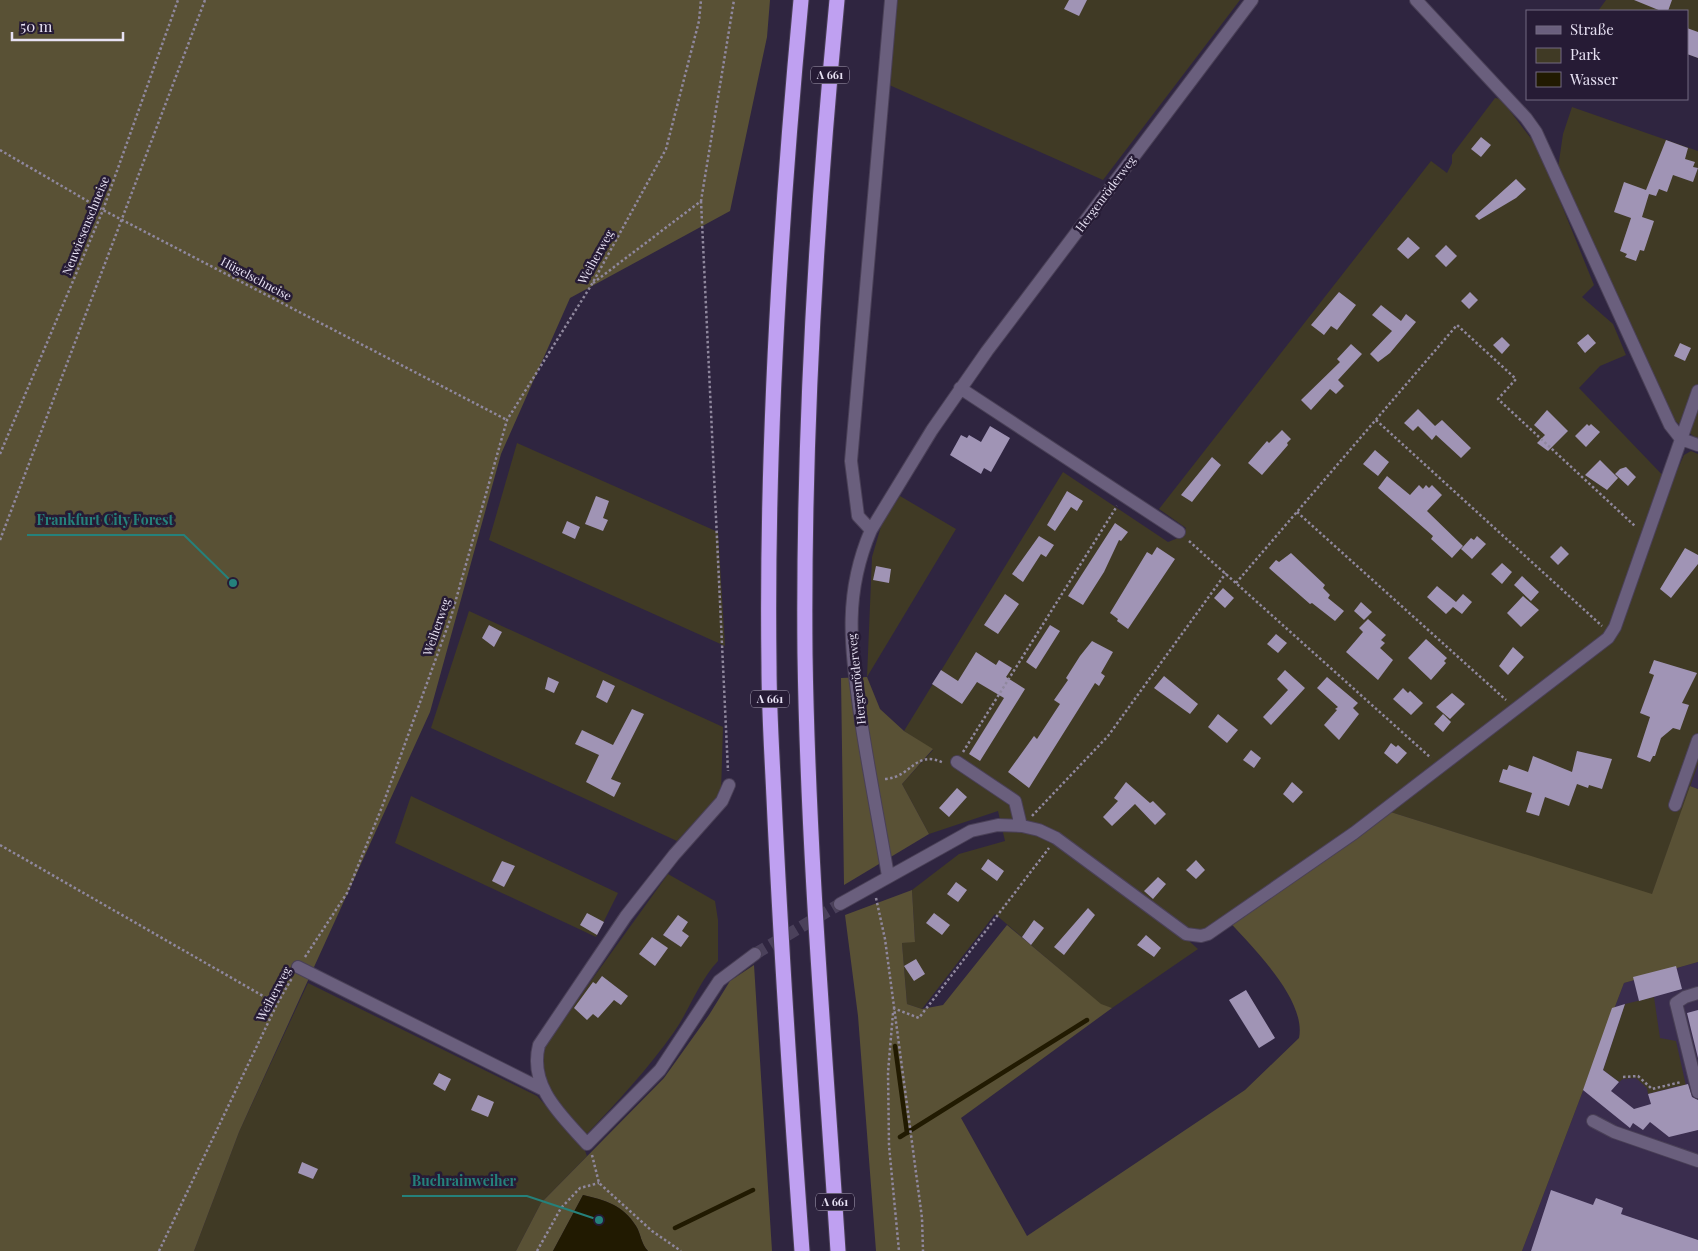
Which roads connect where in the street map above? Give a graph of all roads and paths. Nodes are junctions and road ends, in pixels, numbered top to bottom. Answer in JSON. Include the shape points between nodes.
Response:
{"nodes":[{"id":1,"x":178,"y":0,"type":"edge"},
{"id":2,"x":205,"y":0,"type":"edge"},
{"id":3,"x":702,"y":0,"type":"edge"},
{"id":4,"x":734,"y":0,"type":"edge"},
{"id":5,"x":801,"y":0,"type":"edge"},
{"id":6,"x":837,"y":0,"type":"edge"},
{"id":7,"x":891,"y":0,"type":"edge"},
{"id":8,"x":1252,"y":0,"type":"edge"},
{"id":9,"x":1416,"y":0,"type":"edge"},
{"id":10,"x":0,"y":150,"type":"edge"},
{"id":11,"x":700,"y":201,"type":"junction"},
{"id":12,"x":104,"y":210,"type":"junction"},
{"id":13,"x":122,"y":219,"type":"junction"},
{"id":14,"x":592,"y":284,"type":"junction"},
{"id":15,"x":960,"y":388,"type":"junction"},
{"id":16,"x":1698,"y":391,"type":"edge"},
{"id":17,"x":507,"y":420,"type":"junction"},
{"id":18,"x":1376,"y":420,"type":"junction"},
{"id":19,"x":1681,"y":439,"type":"junction"},
{"id":20,"x":1698,"y":445,"type":"edge"},
{"id":21,"x":0,"y":454,"type":"edge"},
{"id":22,"x":1124,"y":495,"type":"junction"},
{"id":23,"x":1297,"y":512,"type":"junction"},
{"id":24,"x":871,"y":530,"type":"junction"},
{"id":25,"x":1179,"y":532,"type":"joint"},
{"id":26,"x":1648,"y":537,"type":"junction"},
{"id":27,"x":0,"y":540,"type":"edge"},
{"id":28,"x":1226,"y":573,"type":"junction"},
{"id":29,"x":1236,"y":583,"type":"junction"},
{"id":30,"x":1611,"y":634,"type":"junction"},
{"id":31,"x":1517,"y":709,"type":"junction"},
{"id":32,"x":1698,"y":740,"type":"edge"},
{"id":33,"x":957,"y":762,"type":"junction"},
{"id":34,"x":1441,"y":767,"type":"junction"},
{"id":35,"x":871,"y":780,"type":"junction"},
{"id":36,"x":729,"y":786,"type":"joint"},
{"id":37,"x":1675,"y":805,"type":"dead end"},
{"id":38,"x":1022,"y":826,"type":"junction"},
{"id":39,"x":1056,"y":838,"type":"junction"},
{"id":40,"x":0,"y":845,"type":"edge"},
{"id":41,"x":888,"y":876,"type":"junction"},
{"id":42,"x":873,"y":885,"type":"junction"},
{"id":43,"x":840,"y":904,"type":"tunnel mouth"},
{"id":44,"x":756,"y":954,"type":"tunnel mouth"},
{"id":45,"x":298,"y":967,"type":"junction"},
{"id":46,"x":1698,"y":993,"type":"edge"},
{"id":47,"x":277,"y":1004,"type":"junction"},
{"id":48,"x":893,"y":1008,"type":"junction"},
{"id":49,"x":1623,"y":1077,"type":"dead end"},
{"id":50,"x":1685,"y":1081,"type":"dead end"},
{"id":51,"x":542,"y":1089,"type":"junction"},
{"id":52,"x":1698,"y":1092,"type":"edge"},
{"id":53,"x":1593,"y":1120,"type":"dead end"},
{"id":54,"x":588,"y":1144,"type":"junction"},
{"id":55,"x":1698,"y":1161,"type":"edge"},
{"id":56,"x":599,"y":1183,"type":"junction"},
{"id":57,"x":159,"y":1251,"type":"edge"},
{"id":58,"x":537,"y":1251,"type":"edge"},
{"id":59,"x":681,"y":1251,"type":"edge"},
{"id":60,"x":802,"y":1251,"type":"edge"},
{"id":61,"x":838,"y":1251,"type":"edge"},
{"id":62,"x":899,"y":1251,"type":"edge"},
{"id":63,"x":923,"y":1251,"type":"edge"}],
"edges":[{"from":1,"to":12,"type":"path","name":"Neuwiesenschneise"},
{"from":2,"to":13,"type":"path"},
{"from":3,"to":14,"type":"path","name":"Weiherweg","via":[[666,149]]},
{"from":4,"to":11,"type":"path"},
{"from":5,"to":60,"type":"highway","number":"A 661","via":[[774,343],[769,630],[779,916]]},
{"from":6,"to":61,"type":"highway","number":"A 661","via":[[810,348],[805,584],[815,917]]},
{"from":7,"to":24,"type":"street","via":[[852,461],[858,516]]},
{"from":8,"to":15,"type":"street","name":"Hergenröderweg"},
{"from":9,"to":19,"type":"street","via":[[1514,103],[1536,132],[1670,425]]},
{"from":10,"to":12,"type":"path","name":"Hügelschneise"},
{"from":11,"to":14,"type":"path"},
{"from":11,"to":36,"type":"path"},
{"from":12,"to":13,"type":"path","name":"Hügelschneise"},
{"from":12,"to":21,"type":"path","name":"Neuwiesenschneise"},
{"from":13,"to":17,"type":"path","name":"Hügelschneise"},
{"from":13,"to":27,"type":"path"},
{"from":14,"to":17,"type":"path","name":"Weiherweg"},
{"from":15,"to":22,"type":"street"},
{"from":15,"to":24,"type":"street","name":"Hergenröderweg"},
{"from":16,"to":19,"type":"street"},
{"from":17,"to":45,"type":"path","name":"Weiherweg","via":[[451,617],[382,807],[346,893]]},
{"from":18,"to":23,"type":"path"},
{"from":18,"to":26,"type":"path","via":[[1457,325],[1516,379],[1498,399]]},
{"from":18,"to":30,"type":"path"},
{"from":19,"to":20,"type":"street"},
{"from":19,"to":26,"type":"street"},
{"from":22,"to":25,"type":"street"},
{"from":22,"to":33,"type":"path"},
{"from":23,"to":29,"type":"path"},
{"from":23,"to":31,"type":"path"},
{"from":24,"to":35,"type":"street","name":"Hergenröderweg","via":[[855,582],[850,644]]},
{"from":25,"to":28,"type":"path"},
{"from":26,"to":30,"type":"street"},
{"from":28,"to":29,"type":"path"},
{"from":28,"to":38,"type":"path","via":[[1108,736]]},
{"from":29,"to":34,"type":"path"},
{"from":30,"to":31,"type":"street","via":[[1594,651]]},
{"from":31,"to":34,"type":"street"},
{"from":32,"to":37,"type":"street"},
{"from":33,"to":35,"type":"path","via":[[949,765],[936,759],[922,759],[901,775]]},
{"from":33,"to":38,"type":"street","via":[[1015,802]]},
{"from":34,"to":39,"type":"street","via":[[1354,833],[1201,936],[1186,934]]},
{"from":35,"to":41,"type":"street","name":"Hergenröderweg"},
{"from":36,"to":51,"type":"street","via":[[722,800],[626,916],[539,1045],[537,1059]]},
{"from":38,"to":39,"type":"street"},
{"from":38,"to":41,"type":"street","via":[[998,825],[971,831]]},
{"from":39,"to":48,"type":"path","via":[[919,1018]]},
{"from":40,"to":47,"type":"path"},
{"from":41,"to":42,"type":"street"},
{"from":42,"to":43,"type":"street"},
{"from":42,"to":48,"type":"path","via":[[885,939]]},
{"from":44,"to":54,"type":"street","via":[[719,981],[660,1070]]},
{"from":45,"to":47,"type":"path","name":"Weiherweg"},
{"from":45,"to":51,"type":"street"},
{"from":46,"to":52,"type":"street","via":[[1676,1003]]},
{"from":47,"to":57,"type":"path","name":"Weiherweg"},
{"from":48,"to":62,"type":"path","via":[[888,1072],[888,1146]]},
{"from":48,"to":63,"type":"path","via":[[922,1218]]},
{"from":49,"to":50,"type":"path","via":[[1638,1076],[1652,1089]]},
{"from":51,"to":54,"type":"street"},
{"from":53,"to":55,"type":"street","via":[[1614,1132]]},
{"from":54,"to":56,"type":"path"},
{"from":56,"to":58,"type":"path","via":[[580,1188],[561,1208]]},
{"from":56,"to":59,"type":"path","via":[[652,1231]]}]}
